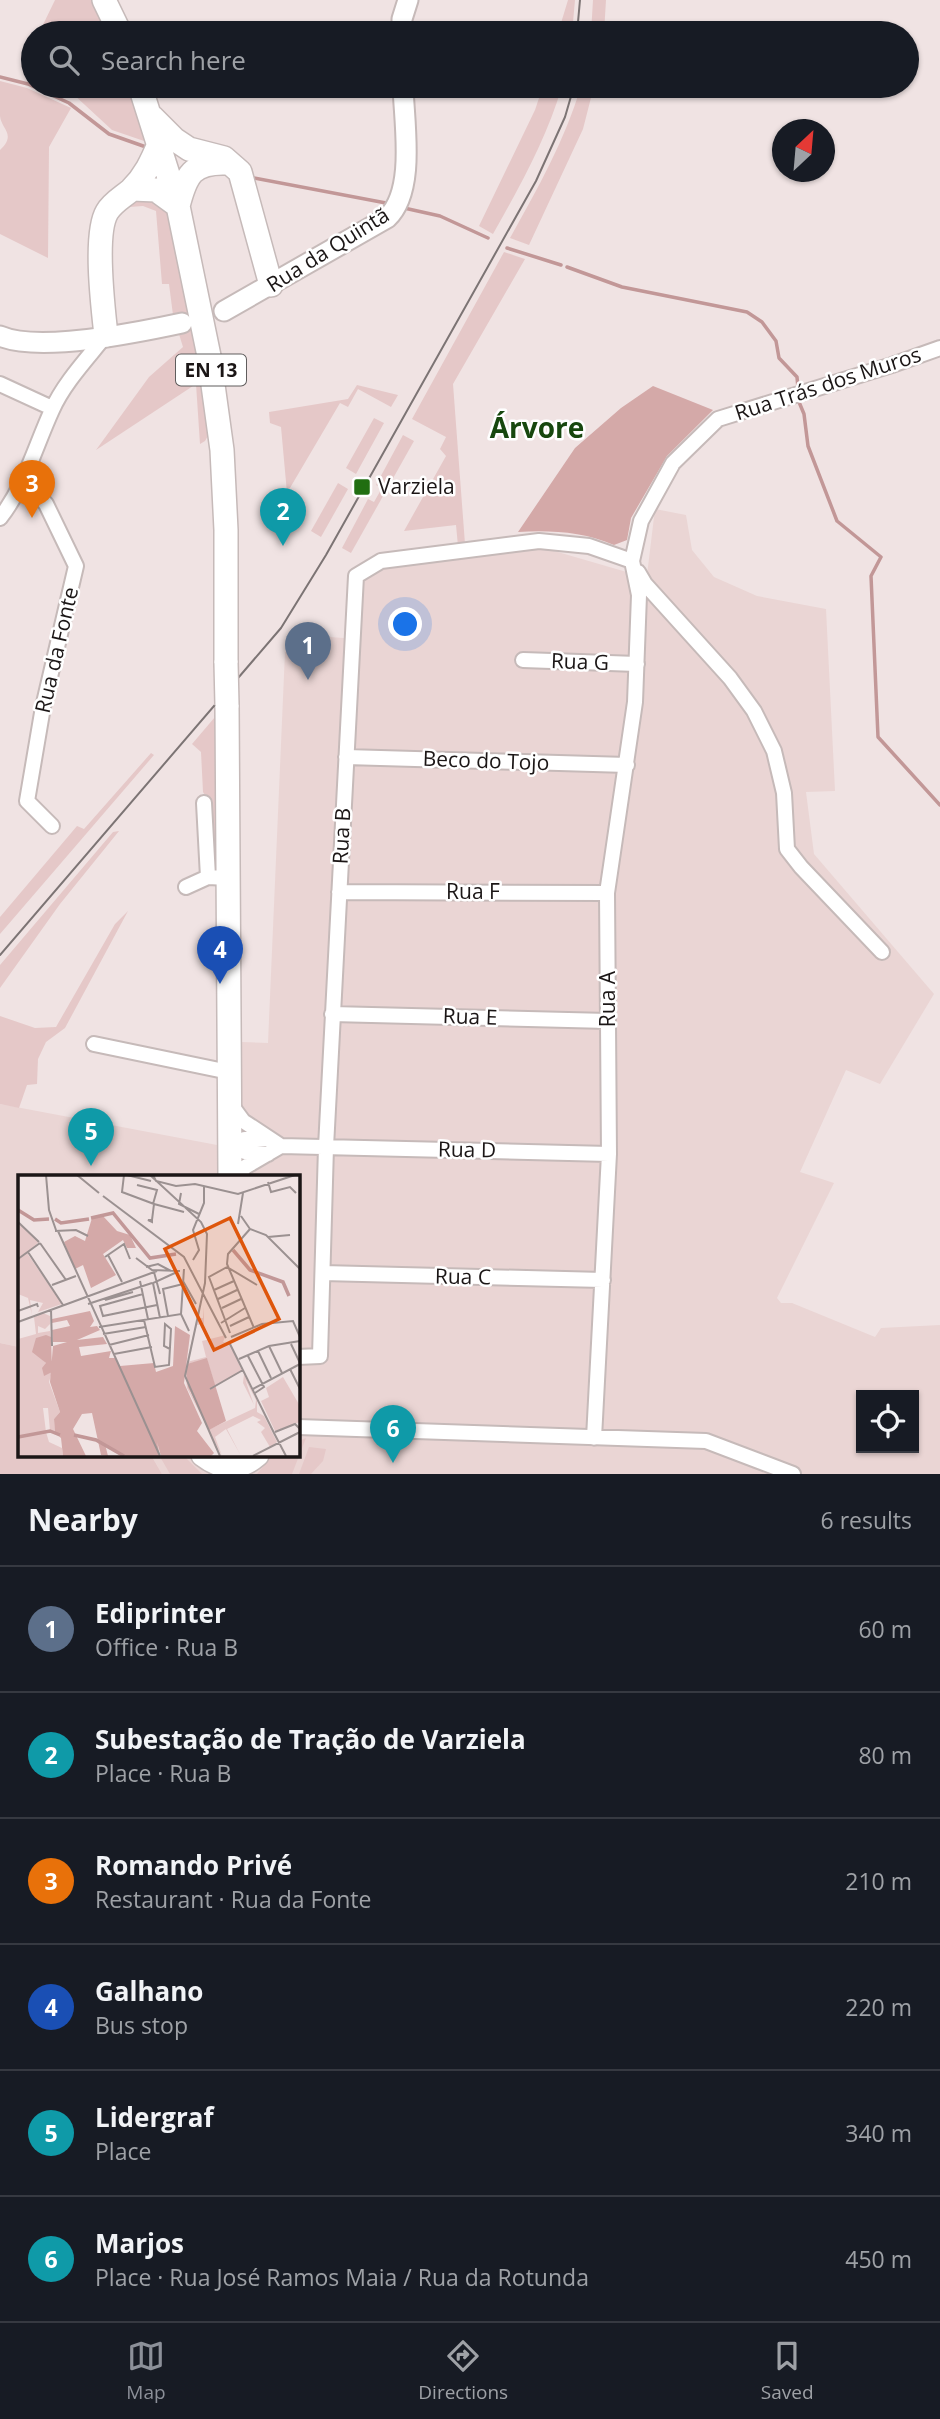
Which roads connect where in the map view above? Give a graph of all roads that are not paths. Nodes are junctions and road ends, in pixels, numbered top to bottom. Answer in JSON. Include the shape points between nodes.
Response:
{"nodes":[{"id":1,"x":104,"y":0,"type":"edge"},
{"id":2,"x":408,"y":0,"type":"edge"},
{"id":3,"x":114,"y":21,"type":"edge"},
{"id":4,"x":402,"y":21,"type":"edge"},
{"id":5,"x":145,"y":98,"type":"edge"},
{"id":6,"x":403,"y":98,"type":"edge"},
{"id":7,"x":152,"y":116,"type":"junction"},
{"id":8,"x":159,"y":144,"type":"junction"},
{"id":9,"x":231,"y":163,"type":"junction"},
{"id":10,"x":132,"y":189,"type":"junction"},
{"id":11,"x":178,"y":206,"type":"junction"},
{"id":12,"x":271,"y":285,"type":"junction"},
{"id":13,"x":225,"y":311,"type":"dead end"},
{"id":14,"x":182,"y":323,"type":"dead end"},
{"id":15,"x":106,"y":335,"type":"junction"},
{"id":16,"x":2,"y":343,"type":"edge"},
{"id":17,"x":940,"y":348,"type":"edge"},
{"id":18,"x":0,"y":384,"type":"edge"},
{"id":19,"x":52,"y":408,"type":"junction"},
{"id":20,"x":24,"y":480,"type":"junction"},
{"id":21,"x":2,"y":511,"type":"edge"},
{"id":22,"x":632,"y":561,"type":"junction"},
{"id":23,"x":523,"y":660,"type":"dead end"},
{"id":24,"x":637,"y":664,"type":"junction"},
{"id":25,"x":346,"y":757,"type":"junction"},
{"id":26,"x":627,"y":765,"type":"junction"},
{"id":27,"x":204,"y":803,"type":"dead end"},
{"id":28,"x":52,"y":826,"type":"dead end"},
{"id":29,"x":218,"y":878,"type":"junction"},
{"id":30,"x":186,"y":887,"type":"dead end"},
{"id":31,"x":339,"y":892,"type":"junction"},
{"id":32,"x":607,"y":893,"type":"junction"},
{"id":33,"x":881,"y":952,"type":"dead end"},
{"id":34,"x":332,"y":1014,"type":"junction"},
{"id":35,"x":608,"y":1021,"type":"junction"},
{"id":36,"x":94,"y":1044,"type":"dead end"},
{"id":37,"x":229,"y":1072,"type":"junction"},
{"id":38,"x":229,"y":1103,"type":"junction"},
{"id":39,"x":276,"y":1142,"type":"junction"},
{"id":40,"x":230,"y":1144,"type":"junction"},
{"id":41,"x":326,"y":1147,"type":"junction"},
{"id":42,"x":268,"y":1154,"type":"junction"},
{"id":43,"x":609,"y":1154,"type":"junction"},
{"id":44,"x":230,"y":1175,"type":"edge"},
{"id":45,"x":239,"y":1175,"type":"edge"},
{"id":46,"x":323,"y":1273,"type":"junction"},
{"id":47,"x":603,"y":1280,"type":"junction"},
{"id":48,"x":299,"y":1357,"type":"edge"},
{"id":49,"x":299,"y":1427,"type":"edge"},
{"id":50,"x":594,"y":1438,"type":"junction"},
{"id":51,"x":250,"y":1463,"type":"edge"},
{"id":52,"x":212,"y":1464,"type":"edge"},
{"id":53,"x":793,"y":1474,"type":"edge"}],
"edges":[{"from":1,"to":3,"type":"main road"},
{"from":2,"to":4,"type":"street"},
{"from":5,"to":7,"type":"main road","number":"EN 13"},
{"from":6,"to":12,"type":"street","name":"Rua da Quintã","via":[[403,193],[395,210]]},
{"from":7,"to":8,"type":"main road","number":"EN 13"},
{"from":7,"to":9,"type":"main road","via":[[190,149]]},
{"from":8,"to":10,"type":"main road","via":[[148,171]]},
{"from":8,"to":11,"type":"main road","number":"EN 13"},
{"from":9,"to":11,"type":"main road","via":[[193,170]]},
{"from":9,"to":12,"type":"main road","via":[[244,182]]},
{"from":10,"to":11,"type":"main road","via":[[156,190]]},
{"from":10,"to":15,"type":"main road","via":[[114,204],[103,222]]},
{"from":11,"to":29,"type":"main road","number":"EN 13","bridge":true,"via":[[209,356],[222,450],[227,705]]},
{"from":12,"to":13,"type":"street","name":"Rua da Quintã"},
{"from":14,"to":15,"type":"street"},
{"from":15,"to":16,"type":"street"},
{"from":15,"to":19,"type":"street"},
{"from":17,"to":22,"type":"street","name":"Rua Trás dos Muros","via":[[718,419],[673,463],[641,521]]},
{"from":18,"to":19,"type":"street"},
{"from":19,"to":20,"type":"street"},
{"from":20,"to":21,"type":"street"},
{"from":20,"to":28,"type":"street","name":"Rua da Fonte","via":[[46,504],[76,566],[43,707],[27,801]]},
{"from":22,"to":24,"type":"street","name":"Rua A","via":[[639,594]]},
{"from":22,"to":25,"type":"street","name":"Rua B","via":[[589,546],[539,541],[381,561],[356,576]]},
{"from":22,"to":33,"type":"street","via":[[645,584],[754,711],[774,751],[784,793],[787,849]]},
{"from":23,"to":24,"type":"street","name":"Rua G"},
{"from":24,"to":26,"type":"street","name":"Rua A"},
{"from":25,"to":26,"type":"street","name":"Beco do Tojo"},
{"from":25,"to":31,"type":"street","name":"Rua B"},
{"from":26,"to":32,"type":"street","name":"Rua A"},
{"from":27,"to":29,"type":"street"},
{"from":29,"to":30,"type":"street"},
{"from":29,"to":37,"type":"main road","number":"EN 13"},
{"from":31,"to":32,"type":"street","name":"Rua F"},
{"from":31,"to":34,"type":"street","name":"Rua B"},
{"from":32,"to":35,"type":"street","name":"Rua A"},
{"from":34,"to":35,"type":"street","name":"Rua E"},
{"from":34,"to":41,"type":"street","name":"Rua B"},
{"from":35,"to":43,"type":"street","name":"Rua A"},
{"from":36,"to":37,"type":"street"},
{"from":37,"to":38,"type":"main road","number":"EN 13"},
{"from":38,"to":39,"type":"street","via":[[243,1121]]},
{"from":38,"to":40,"type":"main road","number":"EN 13"},
{"from":39,"to":40,"type":"street","name":"Rua D","via":[[245,1139]]},
{"from":39,"to":41,"type":"street","name":"Rua D"},
{"from":39,"to":42,"type":"street"},
{"from":40,"to":42,"type":"street","via":[[245,1152]]},
{"from":40,"to":44,"type":"main road","number":"EN 13"},
{"from":41,"to":43,"type":"street","name":"Rua D"},
{"from":41,"to":46,"type":"street","name":"Rua B"},
{"from":42,"to":45,"type":"street"},
{"from":43,"to":47,"type":"street","name":"Rua A"},
{"from":46,"to":47,"type":"street","name":"Rua C"},
{"from":46,"to":48,"type":"street","name":"Rua B","via":[[320,1356]]},
{"from":47,"to":50,"type":"street","name":"Rua A"},
{"from":49,"to":50,"type":"street"},
{"from":50,"to":53,"type":"street","via":[[706,1441]]},
{"from":51,"to":52,"type":"main road"}]}
